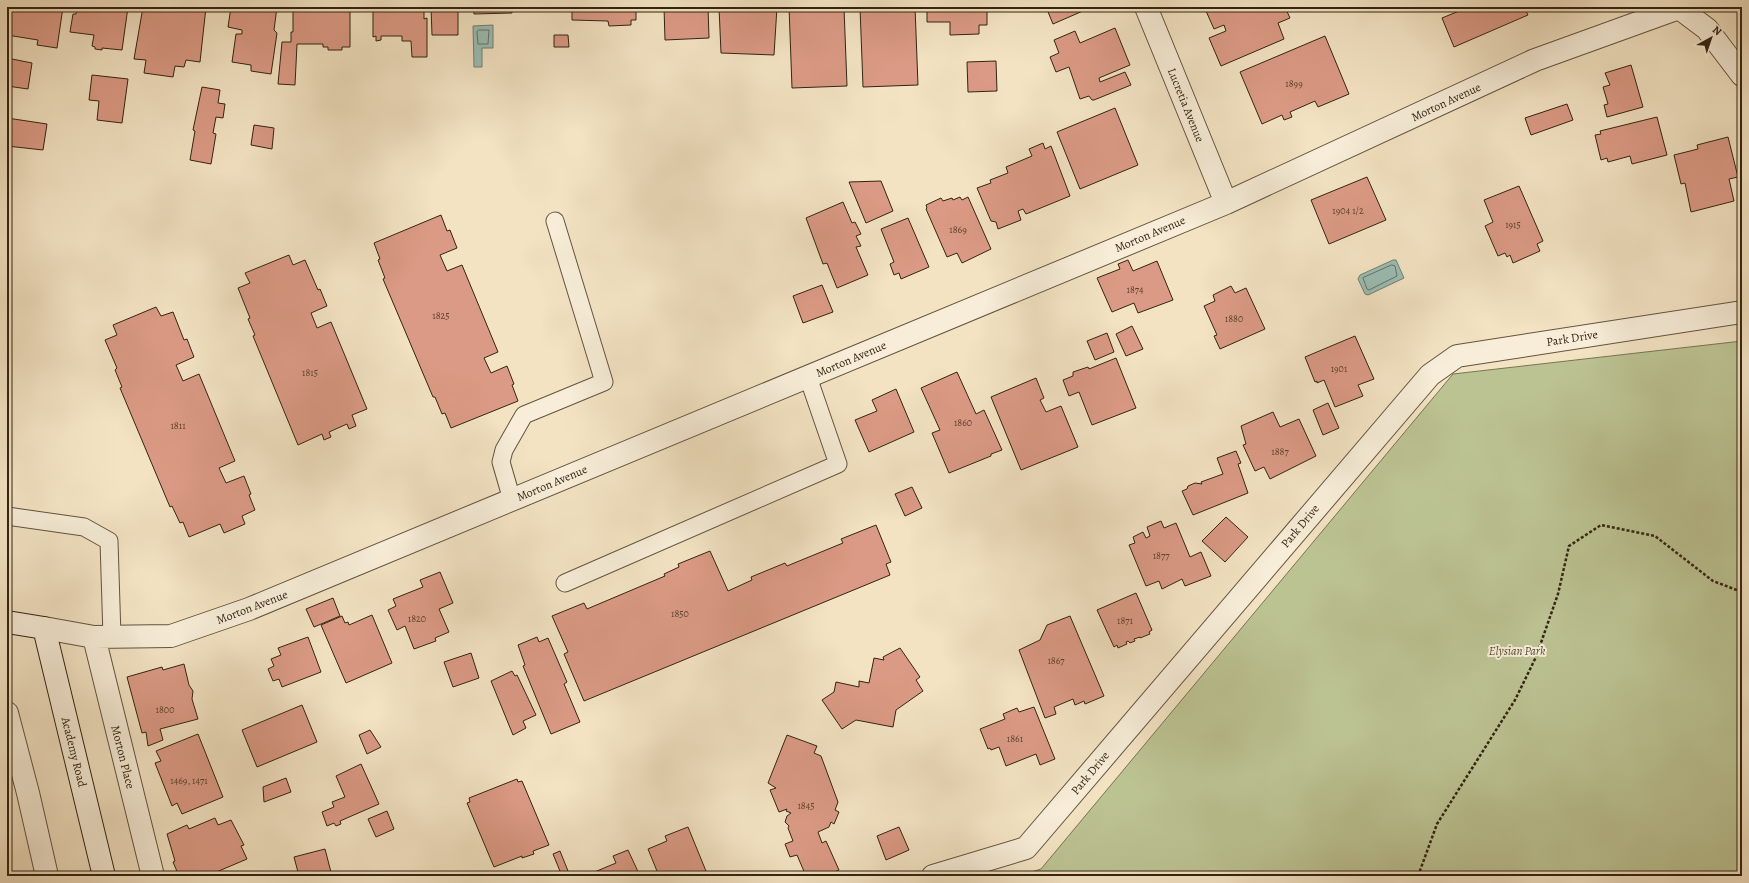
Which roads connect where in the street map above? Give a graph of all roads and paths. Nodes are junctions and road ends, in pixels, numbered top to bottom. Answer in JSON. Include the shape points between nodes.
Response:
{"nodes":[{"id":1,"x":1146,"y":7,"type":"edge"},
{"id":2,"x":1679,"y":8,"type":"edge"},
{"id":3,"x":1742,"y":74,"type":"edge"},
{"id":4,"x":1226,"y":202,"type":"junction"},
{"id":5,"x":555,"y":221,"type":"dead end"},
{"id":6,"x":1742,"y":312,"type":"edge"},
{"id":7,"x":808,"y":377,"type":"junction"},
{"id":8,"x":512,"y":500,"type":"junction"},
{"id":9,"x":7,"y":516,"type":"edge"},
{"id":10,"x":565,"y":583,"type":"dead end"},
{"id":11,"x":1742,"y":592,"type":"edge"},
{"id":12,"x":7,"y":622,"type":"edge"},
{"id":13,"x":44,"y":628,"type":"junction"},
{"id":14,"x":103,"y":637,"type":"junction"},
{"id":15,"x":7,"y":713,"type":"edge"},
{"id":16,"x":47,"y":876,"type":"edge"},
{"id":17,"x":104,"y":876,"type":"edge"},
{"id":18,"x":153,"y":876,"type":"edge"},
{"id":19,"x":933,"y":876,"type":"edge"},
{"id":20,"x":1418,"y":876,"type":"edge"}],
"edges":[{"from":1,"to":4,"type":"street","name":"Lucretia Avenue"},
{"from":2,"to":3,"type":"street","via":[[1707,29]]},
{"from":2,"to":4,"type":"street","name":"Morton Avenue","via":[[1536,60]]},
{"from":4,"to":7,"type":"street","name":"Morton Avenue"},
{"from":5,"to":8,"type":"lane","via":[[604,382],[524,415],[504,450],[501,462]]},
{"from":6,"to":19,"type":"street","name":"Park Drive","via":[[1458,356],[1430,374],[1026,848]]},
{"from":7,"to":8,"type":"street","name":"Morton Avenue"},
{"from":7,"to":10,"type":"lane","via":[[838,464]]},
{"from":8,"to":14,"type":"street","name":"Morton Avenue","via":[[249,609],[171,636]]},
{"from":9,"to":14,"type":"lane","via":[[84,527],[109,541]]},
{"from":11,"to":20,"type":"path","via":[[1713,581],[1655,536],[1601,525],[1569,546],[1558,594],[1536,657],[1515,700],[1437,824]]},
{"from":12,"to":13,"type":"street","name":"Morton Avenue"},
{"from":13,"to":14,"type":"street","name":"Morton Avenue"},
{"from":13,"to":17,"type":"street","name":"Academy Road"},
{"from":14,"to":18,"type":"street","name":"Morton Place"},
{"from":15,"to":16,"type":"street"}]}
